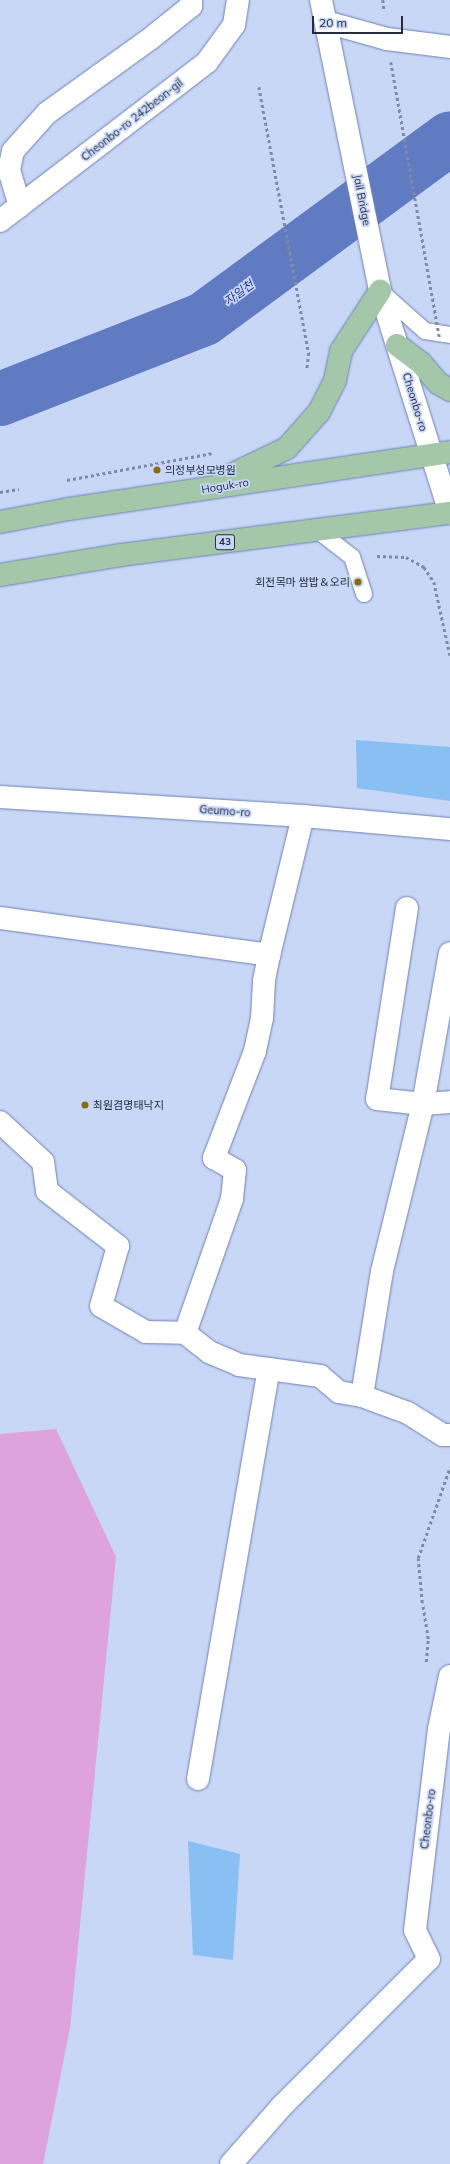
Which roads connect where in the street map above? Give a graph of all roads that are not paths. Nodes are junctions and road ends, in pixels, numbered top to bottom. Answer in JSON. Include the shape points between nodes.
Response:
{"nodes":[{"id":1,"x":191,"y":0,"type":"edge"},
{"id":2,"x":238,"y":0,"type":"edge"},
{"id":3,"x":321,"y":0,"type":"edge"},
{"id":4,"x":326,"y":22,"type":"junction"},
{"id":5,"x":450,"y":47,"type":"edge"},
{"id":6,"x":20,"y":206,"type":"junction"},
{"id":7,"x":0,"y":221,"type":"edge"},
{"id":8,"x":380,"y":290,"type":"junction"},
{"id":9,"x":445,"y":337,"type":"edge"},
{"id":10,"x":397,"y":345,"type":"junction"},
{"id":11,"x":450,"y":390,"type":"edge"},
{"id":12,"x":441,"y":454,"type":"edge"},
{"id":13,"x":187,"y":492,"type":"junction"},
{"id":14,"x":450,"y":513,"type":"edge"},
{"id":15,"x":0,"y":522,"type":"edge"},
{"id":16,"x":317,"y":530,"type":"junction"},
{"id":17,"x":0,"y":575,"type":"edge"},
{"id":18,"x":364,"y":594,"type":"dead end"},
{"id":19,"x":0,"y":797,"type":"edge"},
{"id":20,"x":303,"y":816,"type":"junction"},
{"id":21,"x":450,"y":829,"type":"edge"},
{"id":22,"x":407,"y":908,"type":"dead end"},
{"id":23,"x":0,"y":918,"type":"edge"},
{"id":24,"x":450,"y":953,"type":"edge"},
{"id":25,"x":269,"y":955,"type":"junction"},
{"id":26,"x":450,"y":1102,"type":"edge"},
{"id":27,"x":423,"y":1104,"type":"junction"},
{"id":28,"x":0,"y":1122,"type":"edge"},
{"id":29,"x":186,"y":1333,"type":"junction"},
{"id":30,"x":269,"y":1369,"type":"junction"},
{"id":31,"x":362,"y":1396,"type":"junction"},
{"id":32,"x":450,"y":1435,"type":"edge"},
{"id":33,"x":450,"y":1676,"type":"edge"},
{"id":34,"x":198,"y":1778,"type":"dead end"},
{"id":35,"x":231,"y":2164,"type":"edge"}],
"edges":[{"from":1,"to":6,"type":"street","via":[[191,6],[150,39],[47,113],[13,151],[9,170]]},
{"from":2,"to":6,"type":"street","name":"Cheonbo-ro 242beon-gil","via":[[234,25],[207,62]]},
{"from":3,"to":4,"type":"street"},
{"from":4,"to":5,"type":"street","via":[[387,39]]},
{"from":4,"to":8,"type":"street","name":"Jail Bridge"},
{"from":6,"to":7,"type":"street","name":"Cheonbo-ro 242beon-gil"},
{"from":8,"to":9,"type":"lane","via":[[425,330]]},
{"from":8,"to":10,"type":"street","name":"Cheonbo-ro"},
{"from":8,"to":13,"type":"main road","via":[[341,351],[335,380],[319,412],[287,448],[235,475]]},
{"from":10,"to":11,"type":"main road","via":[[421,364],[438,383]]},
{"from":10,"to":12,"type":"street","name":"Cheonbo-ro"},
{"from":12,"to":13,"type":"main road","name":"Hoguk-ro"},
{"from":12,"to":14,"type":"street","name":"Cheonbo-ro"},
{"from":13,"to":15,"type":"main road","name":"Hoguk-ro"},
{"from":14,"to":16,"type":"main road","number":"43"},
{"from":16,"to":17,"type":"main road","number":"43","via":[[122,555]]},
{"from":16,"to":18,"type":"lane","via":[[352,557]]},
{"from":19,"to":20,"type":"street","name":"Geumo-ro"},
{"from":20,"to":21,"type":"street","name":"Geumo-ro"},
{"from":20,"to":25,"type":"street"},
{"from":22,"to":27,"type":"street","via":[[377,1099]]},
{"from":23,"to":25,"type":"street"},
{"from":24,"to":27,"type":"street"},
{"from":25,"to":29,"type":"street","via":[[264,981],[262,1018],[255,1051],[214,1158],[235,1170],[232,1199]]},
{"from":26,"to":27,"type":"street"},
{"from":27,"to":31,"type":"street","via":[[382,1271]]},
{"from":28,"to":29,"type":"street","via":[[43,1162],[47,1191],[118,1246],[101,1306],[146,1332]]},
{"from":29,"to":30,"type":"street","via":[[215,1355],[239,1365]]},
{"from":30,"to":31,"type":"street","via":[[320,1376],[339,1392]]},
{"from":30,"to":34,"type":"street"},
{"from":31,"to":32,"type":"street","via":[[408,1413],[443,1435]]},
{"from":33,"to":35,"type":"street","name":"Cheonbo-ro","via":[[439,1730],[415,1930],[429,1959],[281,2107]]}]}
